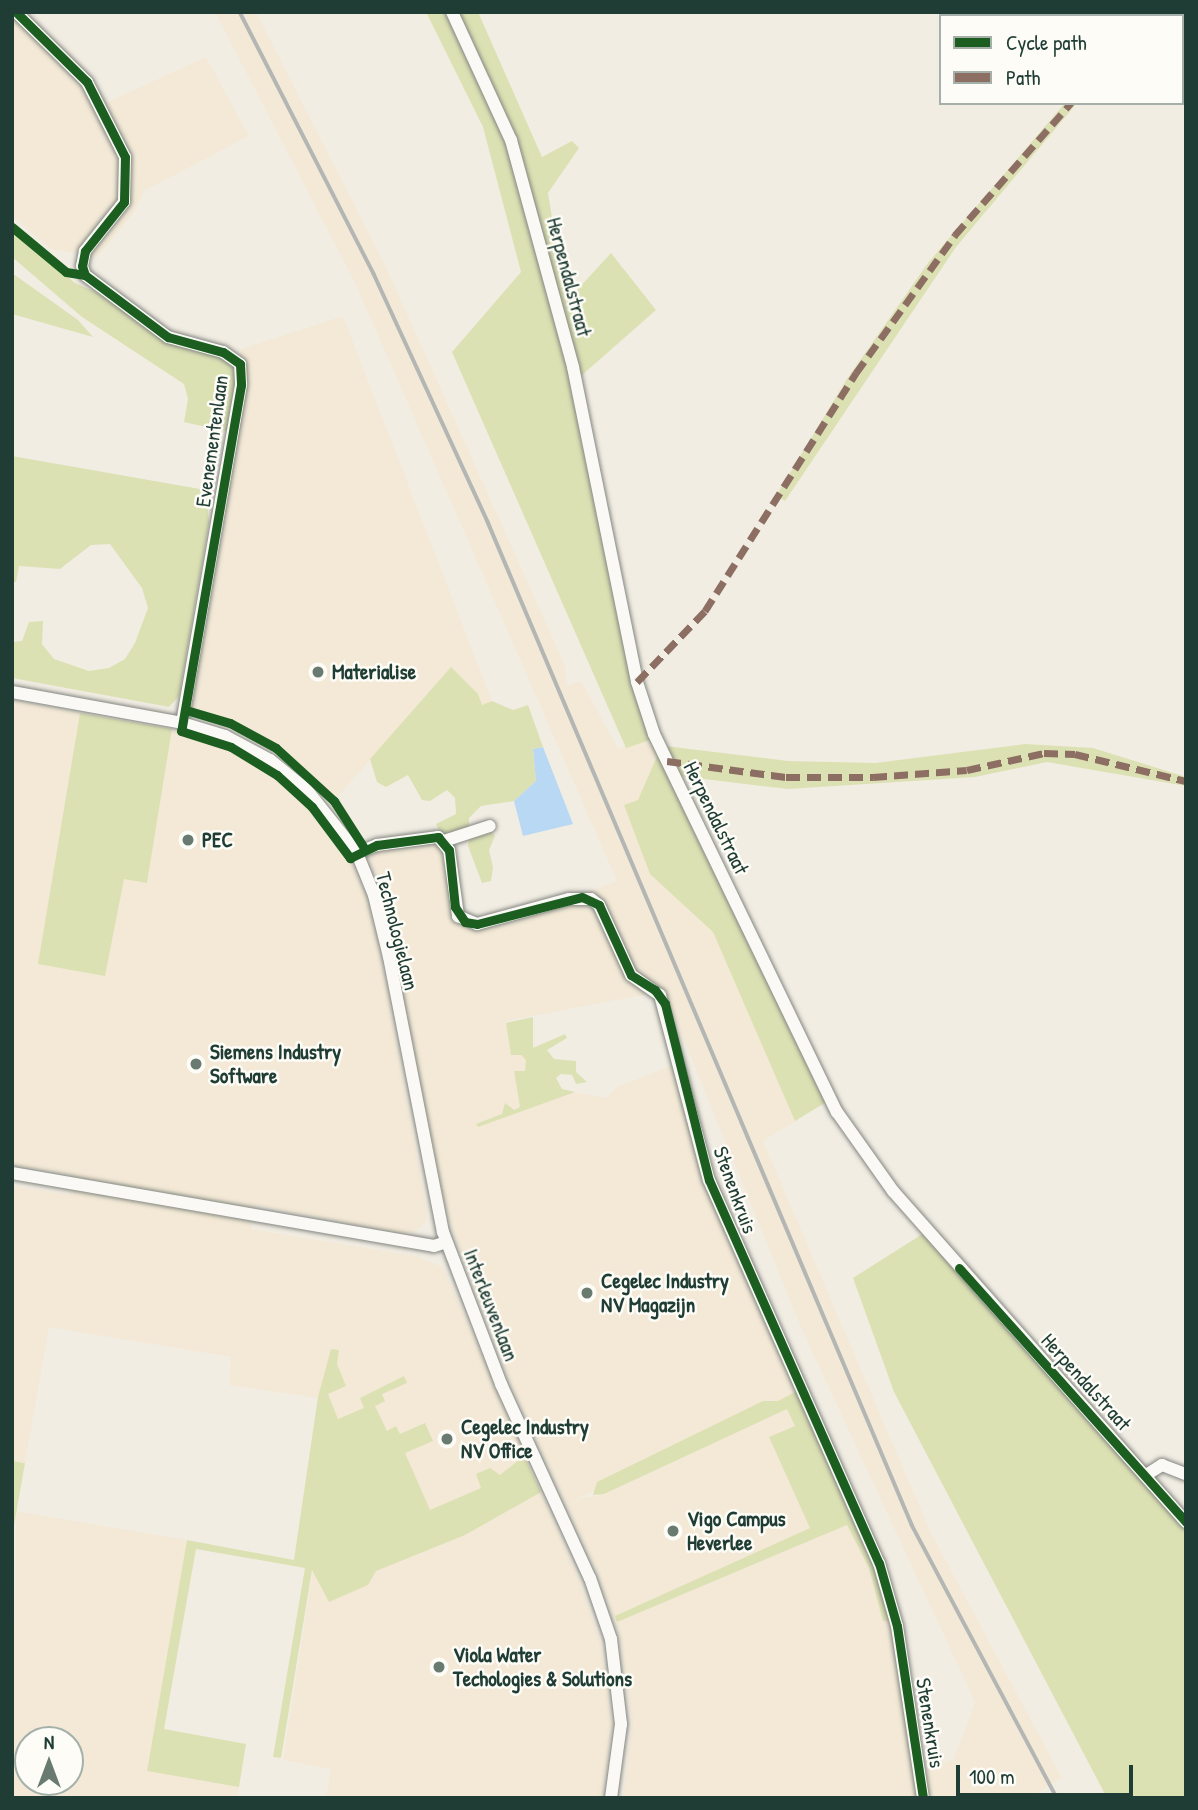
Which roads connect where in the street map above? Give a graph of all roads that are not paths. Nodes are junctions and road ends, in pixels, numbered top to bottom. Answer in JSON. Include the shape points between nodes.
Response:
{"nodes":[{"id":1,"x":16,"y":12,"type":"edge"},
{"id":2,"x":452,"y":12,"type":"edge"},
{"id":3,"x":12,"y":692,"type":"edge"},
{"id":4,"x":182,"y":723,"type":"junction"},
{"id":5,"x":490,"y":826,"type":"dead end"},
{"id":6,"x":444,"y":841,"type":"junction"},
{"id":7,"x":356,"y":853,"type":"junction"},
{"id":8,"x":12,"y":1173,"type":"edge"},
{"id":9,"x":446,"y":1242,"type":"junction"},
{"id":10,"x":1186,"y":1474,"type":"edge"},
{"id":11,"x":1146,"y":1475,"type":"junction"},
{"id":12,"x":1186,"y":1522,"type":"edge"},
{"id":13,"x":611,"y":1798,"type":"edge"},
{"id":14,"x":923,"y":1798,"type":"edge"}],
"edges":[{"from":1,"to":4,"type":"street","name":"Evenementenlaan","via":[[87,82],[125,157],[124,202],[85,251],[85,275],[168,337],[223,352],[240,364],[241,385]]},
{"from":2,"to":11,"type":"street","name":"Herpendalstraat","via":[[511,140],[573,367],[636,682],[654,734],[836,1112],[893,1191]]},
{"from":3,"to":4,"type":"street","name":"Technologielaan"},
{"from":4,"to":7,"type":"street","name":"Technologielaan","via":[[225,736],[270,760],[325,809]]},
{"from":5,"to":6,"type":"street"},
{"from":6,"to":7,"type":"street","via":[[429,837]]},
{"from":6,"to":14,"type":"street","name":"Stenenkruis","via":[[455,907],[465,922],[477,924],[569,899],[591,899],[599,905],[631,975],[655,990],[665,1004],[709,1180],[879,1563],[897,1626]]},
{"from":7,"to":9,"type":"street","name":"Technologielaan","via":[[374,895],[386,945],[423,1147]]},
{"from":8,"to":9,"type":"street","name":"Interleuvenlaan","via":[[422,1244]]},
{"from":9,"to":13,"type":"street","name":"Interleuvenlaan","via":[[501,1384],[590,1578],[611,1639],[621,1724]]},
{"from":10,"to":11,"type":"street","via":[[1162,1465]]},
{"from":11,"to":12,"type":"street","name":"Herpendalstraat"}]}
